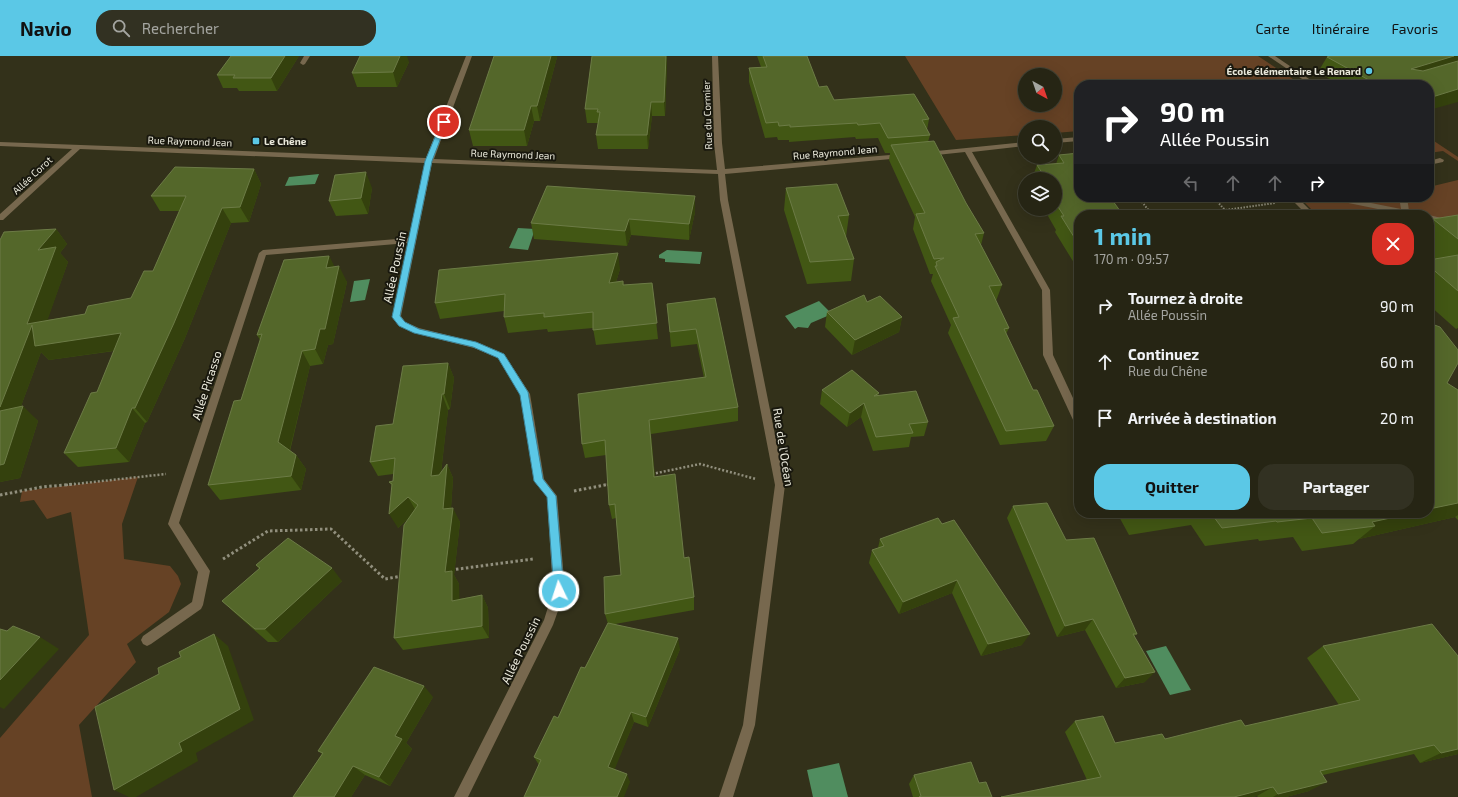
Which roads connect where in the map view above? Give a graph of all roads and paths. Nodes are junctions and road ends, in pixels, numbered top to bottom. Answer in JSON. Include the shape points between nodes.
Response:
{"nodes":[{"id":1,"x":307,"y":56,"type":"edge"},
{"id":2,"x":469,"y":56,"type":"edge"},
{"id":3,"x":715,"y":56,"type":"edge"},
{"id":4,"x":1271,"y":56,"type":"edge"},
{"id":5,"x":303,"y":63,"type":"dead end"},
{"id":6,"x":1307,"y":80,"type":"edge"},
{"id":7,"x":1074,"y":139,"type":"edge"},
{"id":8,"x":1062,"y":140,"type":"edge"},
{"id":9,"x":0,"y":144,"type":"edge"},
{"id":10,"x":1018,"y":145,"type":"edge"},
{"id":11,"x":78,"y":147,"type":"junction"},
{"id":12,"x":967,"y":150,"type":"junction"},
{"id":13,"x":1440,"y":160,"type":"dead end"},
{"id":14,"x":429,"y":161,"type":"junction"},
{"id":15,"x":1434,"y":162,"type":"edge"},
{"id":16,"x":721,"y":172,"type":"junction"},
{"id":17,"x":1142,"y":202,"type":"edge"},
{"id":18,"x":1218,"y":202,"type":"edge"},
{"id":19,"x":1298,"y":202,"type":"edge"},
{"id":20,"x":1355,"y":202,"type":"edge"},
{"id":21,"x":1148,"y":210,"type":"edge"},
{"id":22,"x":1225,"y":210,"type":"dead end"},
{"id":23,"x":1306,"y":210,"type":"edge"},
{"id":24,"x":1395,"y":210,"type":"edge"},
{"id":25,"x":0,"y":218,"type":"edge"},
{"id":26,"x":1434,"y":218,"type":"edge"},
{"id":27,"x":1458,"y":224,"type":"edge"},
{"id":28,"x":412,"y":240,"type":"junction"},
{"id":29,"x":1074,"y":406,"type":"edge"},
{"id":30,"x":191,"y":472,"type":"junction"},
{"id":31,"x":645,"y":476,"type":"edge"},
{"id":32,"x":614,"y":483,"type":"edge"},
{"id":33,"x":780,"y":485,"type":"junction"},
{"id":34,"x":0,"y":495,"type":"edge"},
{"id":35,"x":552,"y":496,"type":"junction"},
{"id":36,"x":556,"y":556,"type":"junction"},
{"id":37,"x":447,"y":570,"type":"edge"},
{"id":38,"x":204,"y":571,"type":"junction"},
{"id":39,"x":408,"y":576,"type":"edge"},
{"id":40,"x":147,"y":640,"type":"dead end"},
{"id":41,"x":461,"y":797,"type":"edge"},
{"id":42,"x":726,"y":797,"type":"edge"}],
"edges":[{"from":1,"to":5,"type":"street"},
{"from":2,"to":14,"type":"street","name":"Allée Poussin"},
{"from":3,"to":16,"type":"street","name":"Rue du Cormier"},
{"from":4,"to":6,"type":"street"},
{"from":7,"to":8,"type":"street"},
{"from":9,"to":11,"type":"street","name":"Rue Raymond Jean"},
{"from":10,"to":12,"type":"street","name":"Rue Raymond Jean"},
{"from":11,"to":14,"type":"street","name":"Rue Raymond Jean"},
{"from":11,"to":25,"type":"street","name":"Allée Corot"},
{"from":12,"to":16,"type":"street","name":"Rue Raymond Jean"},
{"from":12,"to":29,"type":"street","via":[[1046,290],[1048,354]]},
{"from":13,"to":15,"type":"street"},
{"from":14,"to":16,"type":"street","name":"Rue Raymond Jean"},
{"from":14,"to":28,"type":"street","name":"Allée Poussin"},
{"from":16,"to":33,"type":"street","name":"Rue de l'Océan","via":[[724,200]]},
{"from":17,"to":21,"type":"path"},
{"from":18,"to":22,"type":"path"},
{"from":19,"to":23,"type":"street"},
{"from":20,"to":24,"type":"street"},
{"from":26,"to":27,"type":"street"},
{"from":28,"to":30,"type":"street","name":"Allée Picasso","via":[[263,253]]},
{"from":28,"to":35,"type":"street","name":"Allée Poussin","via":[[396,317],[402,324],[417,331],[476,345],[501,356],[525,394],[539,481]]},
{"from":30,"to":34,"type":"path"},
{"from":30,"to":38,"type":"street","name":"Allée Picasso","via":[[173,524]]},
{"from":31,"to":33,"type":"path","via":[[700,464]]},
{"from":32,"to":35,"type":"path"},
{"from":33,"to":42,"type":"street","name":"Rue de l'Océan","via":[[749,725]]},
{"from":35,"to":36,"type":"street","name":"Allée Poussin"},
{"from":36,"to":37,"type":"path"},
{"from":36,"to":41,"type":"street","name":"Allée Poussin","via":[[559,591],[549,621]]},
{"from":38,"to":39,"type":"path","via":[[268,531],[331,529],[384,579]]},
{"from":38,"to":40,"type":"street","via":[[197,605]]}]}
